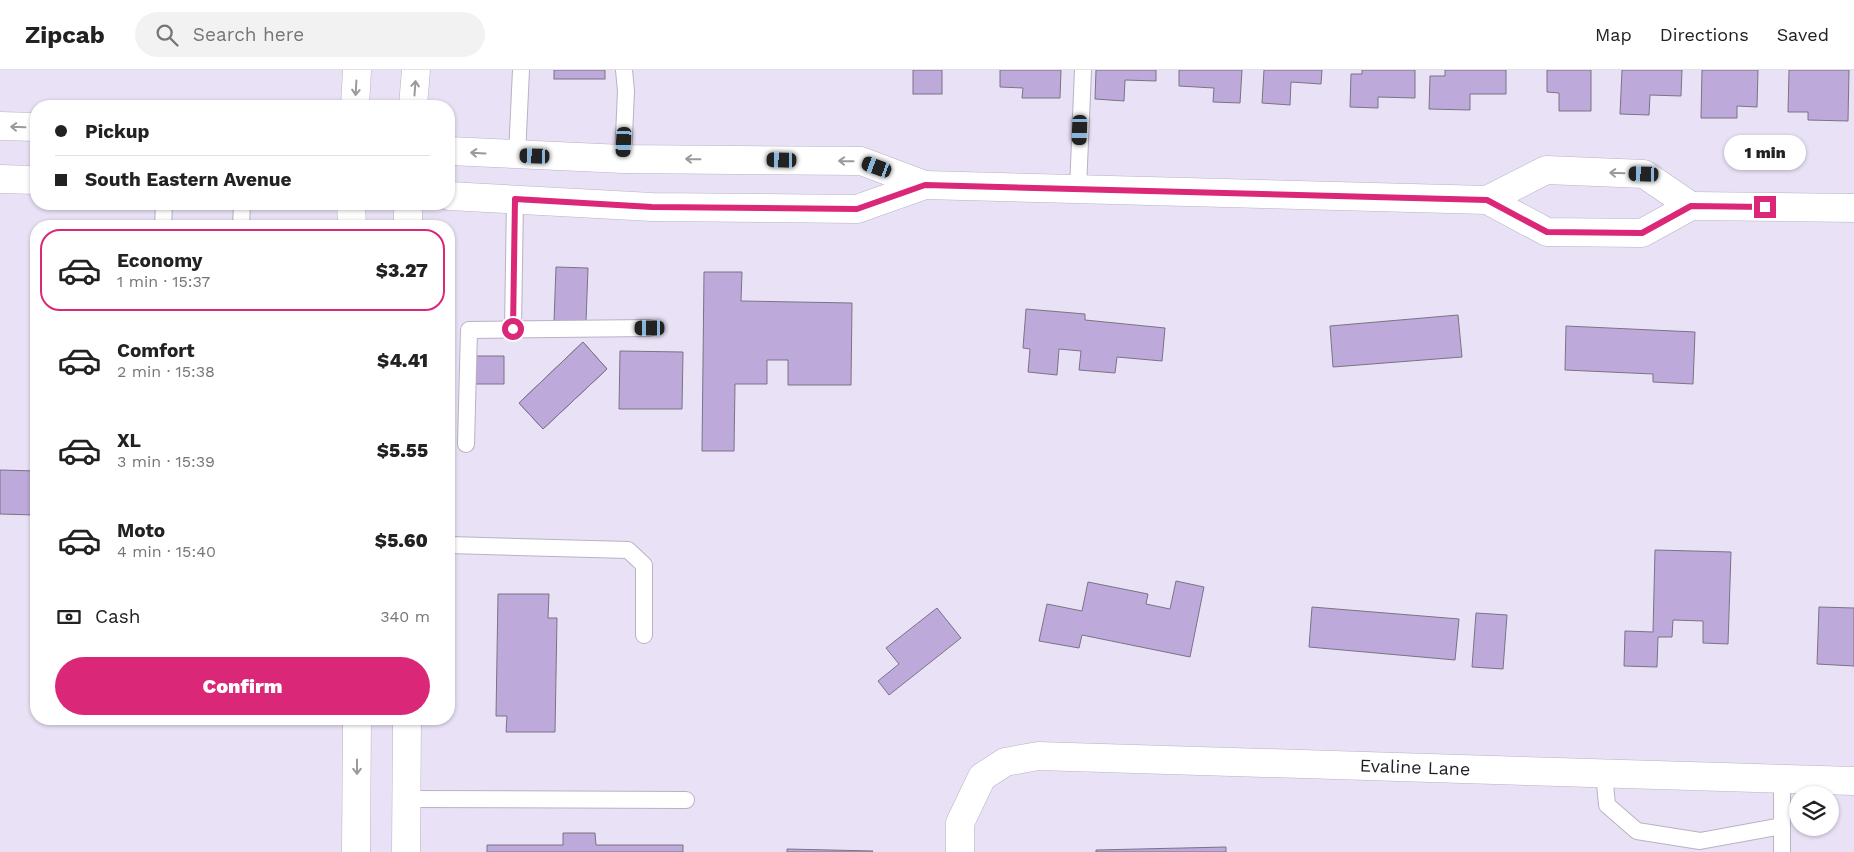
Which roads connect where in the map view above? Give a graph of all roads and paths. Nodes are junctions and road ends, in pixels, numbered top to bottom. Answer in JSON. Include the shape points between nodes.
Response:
{"nodes":[{"id":1,"x":357,"y":70,"type":"edge"},
{"id":2,"x":416,"y":70,"type":"edge"},
{"id":3,"x":521,"y":70,"type":"edge"},
{"id":4,"x":624,"y":70,"type":"edge"},
{"id":5,"x":1083,"y":70,"type":"edge"},
{"id":6,"x":356,"y":100,"type":"edge"},
{"id":7,"x":414,"y":100,"type":"edge"},
{"id":8,"x":0,"y":126,"type":"edge"},
{"id":9,"x":30,"y":127,"type":"edge"},
{"id":10,"x":455,"y":152,"type":"edge"},
{"id":11,"x":518,"y":155,"type":"junction"},
{"id":12,"x":623,"y":159,"type":"junction"},
{"id":13,"x":0,"y":179,"type":"edge"},
{"id":14,"x":30,"y":180,"type":"edge"},
{"id":15,"x":925,"y":185,"type":"junction"},
{"id":16,"x":1078,"y":189,"type":"junction"},
{"id":17,"x":455,"y":196,"type":"edge"},
{"id":18,"x":515,"y":199,"type":"junction"},
{"id":19,"x":1487,"y":200,"type":"junction"},
{"id":20,"x":1691,"y":206,"type":"junction"},
{"id":21,"x":1854,"y":208,"type":"edge"},
{"id":22,"x":650,"y":328,"type":"dead end"},
{"id":23,"x":513,"y":329,"type":"junction"},
{"id":24,"x":466,"y":444,"type":"dead end"},
{"id":25,"x":455,"y":545,"type":"edge"},
{"id":26,"x":644,"y":635,"type":"dead end"},
{"id":27,"x":357,"y":725,"type":"edge"},
{"id":28,"x":407,"y":725,"type":"edge"},
{"id":29,"x":1604,"y":773,"type":"junction"},
{"id":30,"x":1782,"y":779,"type":"junction"},
{"id":31,"x":1854,"y":781,"type":"edge"},
{"id":32,"x":406,"y":799,"type":"junction"},
{"id":33,"x":686,"y":800,"type":"dead end"},
{"id":34,"x":1782,"y":826,"type":"junction"},
{"id":35,"x":356,"y":852,"type":"edge"},
{"id":36,"x":406,"y":852,"type":"edge"},
{"id":37,"x":960,"y":852,"type":"edge"},
{"id":38,"x":1782,"y":852,"type":"edge"}],
"edges":[{"from":1,"to":6,"type":"main road","one_way":true},
{"from":7,"to":2,"type":"main road","one_way":true},
{"from":3,"to":11,"type":"lane"},
{"from":4,"to":12,"type":"lane"},
{"from":5,"to":16,"type":"lane"},
{"from":9,"to":8,"type":"main road","one_way":true},
{"from":11,"to":10,"type":"main road","one_way":true},
{"from":11,"to":12,"type":"main road"},
{"from":15,"to":12,"type":"main road","one_way":true,"via":[[861,161]]},
{"from":13,"to":14,"type":"main road"},
{"from":15,"to":16,"type":"main road"},
{"from":15,"to":18,"type":"main road","via":[[857,209],[652,207]]},
{"from":16,"to":19,"type":"main road"},
{"from":17,"to":18,"type":"main road"},
{"from":18,"to":23,"type":"lane"},
{"from":19,"to":20,"type":"main road","via":[[1547,232],[1642,233]]},
{"from":20,"to":19,"type":"main road","one_way":true,"via":[[1644,174],[1546,170]]},
{"from":20,"to":21,"type":"main road"},
{"from":22,"to":23,"type":"lane"},
{"from":23,"to":24,"type":"lane","via":[[469,330]]},
{"from":25,"to":26,"type":"lane","via":[[628,550],[644,565]]},
{"from":27,"to":35,"type":"main road","one_way":true},
{"from":28,"to":32,"type":"main road"},
{"from":29,"to":30,"type":"main road","name":"Evaline Lane"},
{"from":29,"to":34,"type":"lane","via":[[1607,805],[1637,831],[1700,841]]},
{"from":29,"to":37,"type":"main road","name":"Evaline Lane","via":[[1038,756],[1005,762],[982,777],[960,823]]},
{"from":30,"to":31,"type":"main road","name":"Evaline Lane"},
{"from":30,"to":34,"type":"lane"},
{"from":32,"to":33,"type":"lane"},
{"from":32,"to":36,"type":"main road"},
{"from":34,"to":38,"type":"lane"}]}
